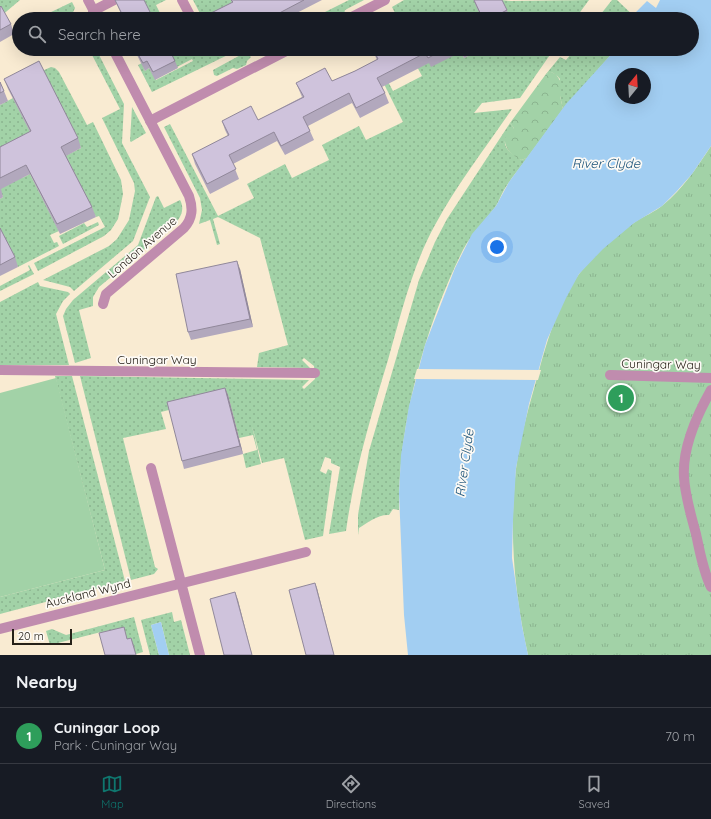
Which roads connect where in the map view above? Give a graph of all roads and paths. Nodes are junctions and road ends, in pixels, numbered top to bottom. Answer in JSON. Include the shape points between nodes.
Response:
{"nodes":[{"id":1,"x":88,"y":0,"type":"edge"},
{"id":2,"x":114,"y":0,"type":"edge"},
{"id":3,"x":182,"y":0,"type":"edge"},
{"id":4,"x":385,"y":0,"type":"edge"},
{"id":5,"x":94,"y":12,"type":"edge"},
{"id":6,"x":100,"y":12,"type":"edge"},
{"id":7,"x":188,"y":12,"type":"edge"},
{"id":8,"x":362,"y":12,"type":"edge"},
{"id":9,"x":117,"y":56,"type":"edge"},
{"id":10,"x":276,"y":56,"type":"edge"},
{"id":11,"x":150,"y":121,"type":"junction"},
{"id":12,"x":104,"y":304,"type":"dead end"},
{"id":13,"x":0,"y":370,"type":"edge"},
{"id":14,"x":315,"y":373,"type":"dead end"},
{"id":15,"x":610,"y":375,"type":"dead end"},
{"id":16,"x":711,"y":378,"type":"edge"},
{"id":17,"x":711,"y":390,"type":"edge"},
{"id":18,"x":151,"y":468,"type":"dead end"},
{"id":19,"x":306,"y":552,"type":"dead end"},
{"id":20,"x":182,"y":583,"type":"junction"},
{"id":21,"x":711,"y":587,"type":"edge"},
{"id":22,"x":0,"y":628,"type":"edge"},
{"id":23,"x":200,"y":655,"type":"edge"}],
"edges":[{"from":1,"to":5,"type":"street"},
{"from":2,"to":6,"type":"street"},
{"from":3,"to":7,"type":"street"},
{"from":4,"to":8,"type":"street"},
{"from":9,"to":11,"type":"street","name":"London Avenue"},
{"from":10,"to":11,"type":"street"},
{"from":11,"to":12,"type":"street","name":"London Avenue","via":[[189,196],[192,215],[184,228],[106,294]]},
{"from":13,"to":14,"type":"street","name":"Cuningar Way"},
{"from":15,"to":16,"type":"street","name":"Cuningar Way"},
{"from":17,"to":21,"type":"street","via":[[697,417],[687,448],[683,476],[703,564]]},
{"from":18,"to":20,"type":"street"},
{"from":19,"to":20,"type":"street","name":"Auckland Wynd"},
{"from":20,"to":22,"type":"street","name":"Auckland Wynd"},
{"from":20,"to":23,"type":"street"}]}
